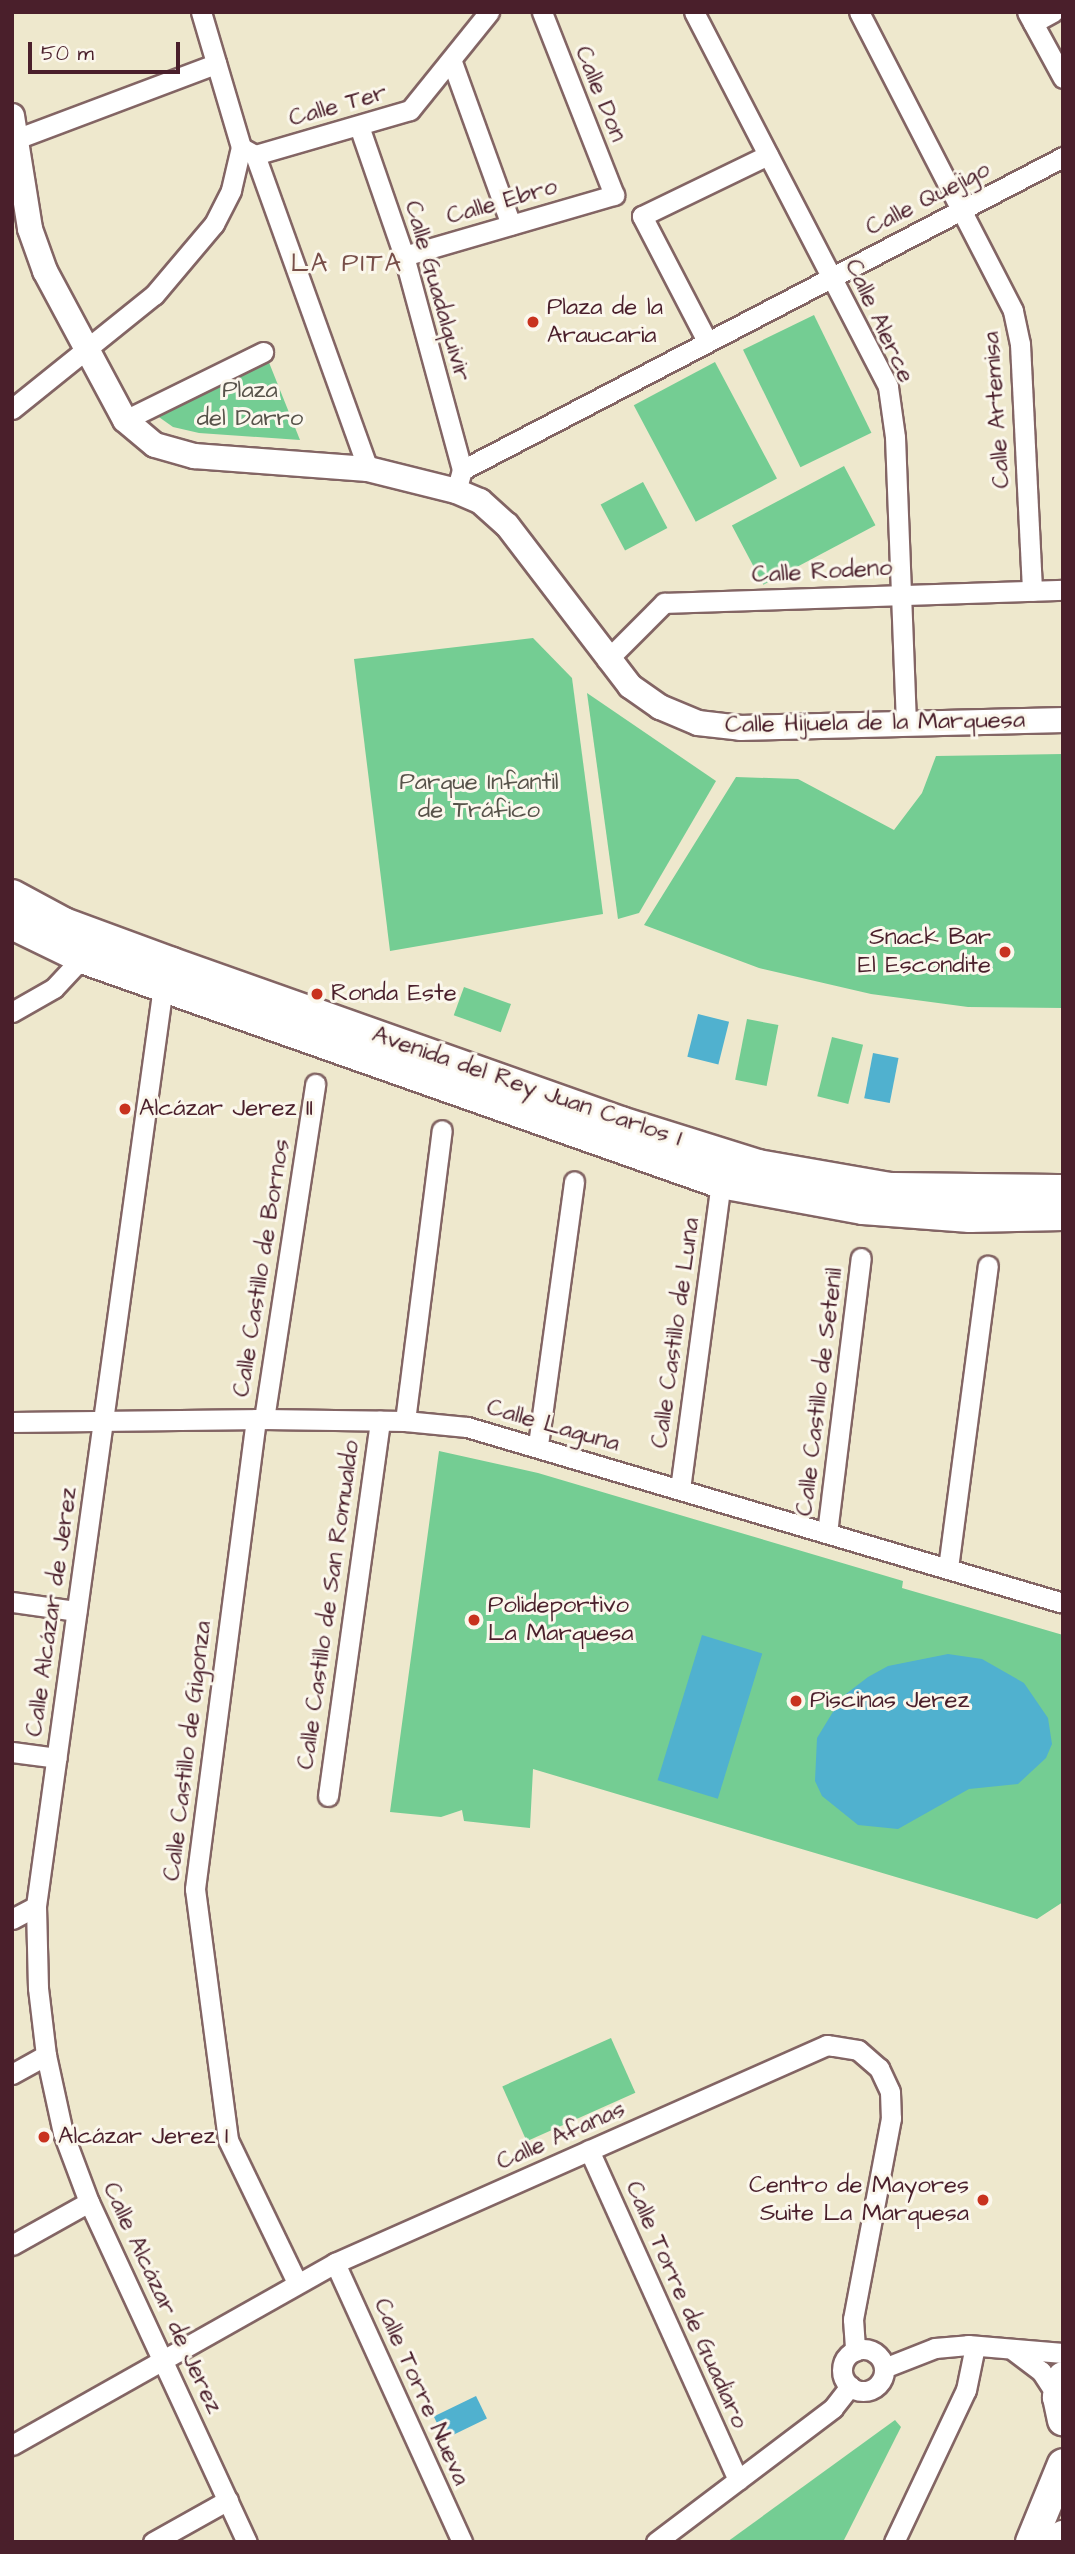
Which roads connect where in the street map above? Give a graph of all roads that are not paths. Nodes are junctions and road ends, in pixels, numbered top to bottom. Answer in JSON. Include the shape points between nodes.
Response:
{"nodes":[{"id":1,"x":201,"y":12,"type":"edge"},
{"id":2,"x":489,"y":12,"type":"edge"},
{"id":3,"x":542,"y":12,"type":"edge"},
{"id":4,"x":694,"y":12,"type":"edge"},
{"id":5,"x":859,"y":12,"type":"edge"},
{"id":6,"x":1053,"y":12,"type":"edge"},
{"id":7,"x":1030,"y":18,"type":"edge"},
{"id":8,"x":452,"y":62,"type":"junction"},
{"id":9,"x":216,"y":64,"type":"junction"},
{"id":10,"x":1063,"y":78,"type":"edge"},
{"id":11,"x":359,"y":126,"type":"junction"},
{"id":12,"x":14,"y":128,"type":"edge"},
{"id":13,"x":248,"y":151,"type":"junction"},
{"id":14,"x":768,"y":155,"type":"junction"},
{"id":15,"x":1063,"y":157,"type":"edge"},
{"id":16,"x":17,"y":182,"type":"edge"},
{"id":17,"x":614,"y":195,"type":"joint"},
{"id":18,"x":961,"y":210,"type":"junction"},
{"id":19,"x":511,"y":225,"type":"junction"},
{"id":20,"x":404,"y":256,"type":"junction"},
{"id":21,"x":831,"y":277,"type":"junction"},
{"id":22,"x":707,"y":341,"type":"junction"},
{"id":23,"x":86,"y":350,"type":"junction"},
{"id":24,"x":263,"y":352,"type":"dead end"},
{"id":25,"x":12,"y":409,"type":"edge"},
{"id":26,"x":125,"y":420,"type":"junction"},
{"id":27,"x":368,"y":469,"type":"junction"},
{"id":28,"x":459,"y":480,"type":"junction"},
{"id":29,"x":1031,"y":590,"type":"junction"},
{"id":30,"x":1063,"y":590,"type":"edge"},
{"id":31,"x":900,"y":593,"type":"junction"},
{"id":32,"x":607,"y":660,"type":"junction"},
{"id":33,"x":1063,"y":720,"type":"edge"},
{"id":34,"x":906,"y":724,"type":"junction"},
{"id":35,"x":12,"y":895,"type":"edge"},
{"id":36,"x":12,"y":924,"type":"edge"},
{"id":37,"x":82,"y":958,"type":"junction"},
{"id":38,"x":163,"y":986,"type":"junction"},
{"id":39,"x":12,"y":1012,"type":"edge"},
{"id":40,"x":315,"y":1084,"type":"dead end"},
{"id":41,"x":442,"y":1130,"type":"dead end"},
{"id":42,"x":574,"y":1181,"type":"dead end"},
{"id":43,"x":721,"y":1183,"type":"junction"},
{"id":44,"x":1063,"y":1190,"type":"edge"},
{"id":45,"x":1063,"y":1215,"type":"edge"},
{"id":46,"x":861,"y":1258,"type":"dead end"},
{"id":47,"x":988,"y":1266,"type":"dead end"},
{"id":48,"x":260,"y":1419,"type":"junction"},
{"id":49,"x":405,"y":1420,"type":"junction"},
{"id":50,"x":103,"y":1421,"type":"junction"},
{"id":51,"x":380,"y":1421,"type":"junction"},
{"id":52,"x":12,"y":1422,"type":"edge"},
{"id":53,"x":538,"y":1445,"type":"junction"},
{"id":54,"x":680,"y":1489,"type":"junction"},
{"id":55,"x":827,"y":1533,"type":"junction"},
{"id":56,"x":948,"y":1568,"type":"junction"},
{"id":57,"x":12,"y":1602,"type":"edge"},
{"id":58,"x":1063,"y":1602,"type":"edge"},
{"id":59,"x":76,"y":1611,"type":"junction"},
{"id":60,"x":15,"y":1754,"type":"edge"},
{"id":61,"x":57,"y":1758,"type":"junction"},
{"id":62,"x":328,"y":1796,"type":"dead end"},
{"id":63,"x":36,"y":1906,"type":"junction"},
{"id":64,"x":12,"y":1919,"type":"edge"},
{"id":65,"x":46,"y":2055,"type":"junction"},
{"id":66,"x":12,"y":2074,"type":"edge"},
{"id":67,"x":589,"y":2150,"type":"junction"},
{"id":68,"x":89,"y":2202,"type":"junction"},
{"id":69,"x":12,"y":2245,"type":"edge"},
{"id":70,"x":335,"y":2263,"type":"junction"},
{"id":71,"x":297,"y":2283,"type":"junction"},
{"id":72,"x":975,"y":2346,"type":"junction"},
{"id":73,"x":855,"y":2351,"type":"junction"},
{"id":74,"x":1013,"y":2351,"type":"junction"},
{"id":75,"x":1063,"y":2353,"type":"edge"},
{"id":76,"x":164,"y":2362,"type":"junction"},
{"id":77,"x":884,"y":2368,"type":"junction"},
{"id":78,"x":849,"y":2386,"type":"junction"},
{"id":79,"x":1061,"y":2398,"type":"edge"},
{"id":80,"x":12,"y":2445,"type":"edge"},
{"id":81,"x":1063,"y":2464,"type":"edge"},
{"id":82,"x":738,"y":2480,"type":"junction"},
{"id":83,"x":228,"y":2500,"type":"junction"},
{"id":84,"x":1063,"y":2536,"type":"edge"},
{"id":85,"x":153,"y":2542,"type":"edge"},
{"id":86,"x":247,"y":2542,"type":"edge"},
{"id":87,"x":462,"y":2542,"type":"edge"},
{"id":88,"x":656,"y":2542,"type":"edge"},
{"id":89,"x":894,"y":2542,"type":"edge"},
{"id":90,"x":1031,"y":2542,"type":"edge"},
{"id":91,"x":1060,"y":2542,"type":"edge"}],
"edges":[{"from":1,"to":9,"type":"street"},
{"from":2,"to":8,"type":"street","name":"Calle Ter"},
{"from":3,"to":17,"type":"street","name":"Calle Don"},
{"from":4,"to":14,"type":"street","name":"Calle Alerce"},
{"from":5,"to":18,"type":"street","name":"Calle Artemisa"},
{"from":6,"to":7,"type":"street"},
{"from":7,"to":10,"type":"street"},
{"from":8,"to":11,"type":"street","name":"Calle Ter","via":[[410,110]]},
{"from":8,"to":19,"type":"street"},
{"from":9,"to":12,"type":"street"},
{"from":9,"to":13,"type":"street"},
{"from":11,"to":13,"type":"street","name":"Calle Ter"},
{"from":11,"to":20,"type":"street","name":"Calle Guadalquivir"},
{"from":12,"to":16,"type":"street","name":"Calle Hijuela de la Marquesa"},
{"from":13,"to":23,"type":"street","via":[[231,190],[188,259],[119,327]]},
{"from":13,"to":27,"type":"street"},
{"from":14,"to":21,"type":"street","name":"Calle Alerce"},
{"from":14,"to":22,"type":"street","via":[[642,216]]},
{"from":15,"to":18,"type":"street","name":"Calle Quejigo"},
{"from":16,"to":23,"type":"street","name":"Calle Hijuela de la Marquesa","via":[[45,271]]},
{"from":17,"to":19,"type":"street","name":"Calle Ebro"},
{"from":18,"to":21,"type":"street","name":"Calle Quejigo"},
{"from":18,"to":29,"type":"street","name":"Calle Artemisa","via":[[1013,311],[1020,344]]},
{"from":19,"to":20,"type":"street","name":"Calle Ebro"},
{"from":20,"to":28,"type":"street","name":"Calle Guadalquivir"},
{"from":21,"to":22,"type":"street","name":"Calle Quejigo"},
{"from":21,"to":31,"type":"street","name":"Calle Alerce","via":[[888,387],[895,437]]},
{"from":22,"to":28,"type":"street","name":"Calle Quejigo"},
{"from":23,"to":25,"type":"street"},
{"from":23,"to":26,"type":"street","name":"Calle Hijuela de la Marquesa"},
{"from":24,"to":26,"type":"street"},
{"from":26,"to":27,"type":"street","name":"Calle Hijuela de la Marquesa","via":[[155,445],[194,456]]},
{"from":27,"to":28,"type":"street","name":"Calle Hijuela de la Marquesa"},
{"from":28,"to":32,"type":"street","name":"Calle Hijuela de la Marquesa","via":[[508,525]]},
{"from":29,"to":30,"type":"street","name":"Calle Rodeno"},
{"from":29,"to":31,"type":"street","name":"Calle Rodeno"},
{"from":31,"to":32,"type":"street","name":"Calle Rodeno","via":[[664,603]]},
{"from":31,"to":34,"type":"street","name":"Calle Alerce"},
{"from":32,"to":34,"type":"street","name":"Calle Hijuela de la Marquesa","via":[[630,686],[660,707],[698,723],[741,728]]},
{"from":33,"to":34,"type":"street","name":"Calle Hijuela de la Marquesa"},
{"from":35,"to":44,"type":"main road","name":"Avenida del Rey Juan Carlos I","via":[[64,923],[172,963],[621,1122],[758,1165],[890,1188]]},
{"from":36,"to":37,"type":"main road","name":"Avenida del Rey Juan Carlos I"},
{"from":37,"to":38,"type":"main road","name":"Avenida del Rey Juan Carlos I"},
{"from":37,"to":39,"type":"street","via":[[54,988]]},
{"from":38,"to":43,"type":"main road","name":"Avenida del Rey Juan Carlos I"},
{"from":38,"to":50,"type":"street","name":"Calle Alcázar de Jerez"},
{"from":40,"to":48,"type":"street","name":"Calle Castillo de Bornos"},
{"from":41,"to":49,"type":"street"},
{"from":42,"to":53,"type":"street"},
{"from":43,"to":45,"type":"main road","name":"Avenida del Rey Juan Carlos I","via":[[863,1209],[970,1217]]},
{"from":43,"to":54,"type":"street","name":"Calle Castillo de Luna"},
{"from":46,"to":55,"type":"street","name":"Calle Castillo de Setenil"},
{"from":47,"to":56,"type":"street"},
{"from":48,"to":50,"type":"street","name":"Calle Laguna"},
{"from":48,"to":51,"type":"street","name":"Calle Laguna"},
{"from":48,"to":71,"type":"street","name":"Calle Castillo de Gigonza","via":[[195,1889],[228,2140]]},
{"from":49,"to":51,"type":"street","name":"Calle Laguna"},
{"from":49,"to":53,"type":"street","name":"Calle Laguna","via":[[467,1427]]},
{"from":50,"to":52,"type":"street","name":"Calle Laguna"},
{"from":50,"to":59,"type":"street","name":"Calle Alcázar de Jerez"},
{"from":51,"to":62,"type":"street","name":"Calle Castillo de San Romualdo"},
{"from":53,"to":54,"type":"street","name":"Calle Laguna"},
{"from":54,"to":55,"type":"street","name":"Calle Laguna"},
{"from":55,"to":56,"type":"street","name":"Calle Laguna"},
{"from":56,"to":58,"type":"street","name":"Calle Laguna"},
{"from":57,"to":59,"type":"street"},
{"from":59,"to":61,"type":"street","name":"Calle Alcázar de Jerez"},
{"from":60,"to":61,"type":"street"},
{"from":61,"to":63,"type":"street","name":"Calle Alcázar de Jerez"},
{"from":63,"to":64,"type":"street"},
{"from":63,"to":65,"type":"street","name":"Calle Alcázar de Jerez"},
{"from":65,"to":66,"type":"street"},
{"from":65,"to":68,"type":"street","name":"Calle Alcázar de Jerez","via":[[63,2133]]},
{"from":67,"to":70,"type":"street","name":"Calle Afanas"},
{"from":67,"to":73,"type":"street","name":"Calle Afanas","via":[[827,2045],[858,2050],[879,2067],[890,2092],[891,2118],[852,2319]]},
{"from":67,"to":82,"type":"street","name":"Calle Torre de Guadiaro"},
{"from":68,"to":69,"type":"street"},
{"from":68,"to":76,"type":"street","name":"Calle Alcázar de Jerez"},
{"from":70,"to":71,"type":"street","name":"Calle Afanas"},
{"from":70,"to":87,"type":"street","name":"Calle Torre Nueva"},
{"from":71,"to":76,"type":"street","name":"Calle Afanas"},
{"from":72,"to":74,"type":"street"},
{"from":72,"to":77,"type":"street","via":[[935,2348]]},
{"from":72,"to":89,"type":"street","via":[[966,2390]]},
{"from":73,"to":77,"type":"street","via":[[876,2353]]},
{"from":73,"to":78,"type":"street","via":[[842,2365]]},
{"from":74,"to":75,"type":"street"},
{"from":74,"to":79,"type":"street","via":[[1041,2371]]},
{"from":76,"to":80,"type":"street","name":"Calle Afanas"},
{"from":76,"to":83,"type":"street","name":"Calle Alcázar de Jerez"},
{"from":77,"to":78,"type":"street","via":[[883,2378],[873,2389],[860,2391]]},
{"from":78,"to":82,"type":"street","via":[[833,2408]]},
{"from":81,"to":90,"type":"main road"},
{"from":82,"to":88,"type":"street"},
{"from":83,"to":85,"type":"street"},
{"from":83,"to":86,"type":"street","name":"Calle Alcázar de Jerez"},
{"from":84,"to":91,"type":"main road"}]}
